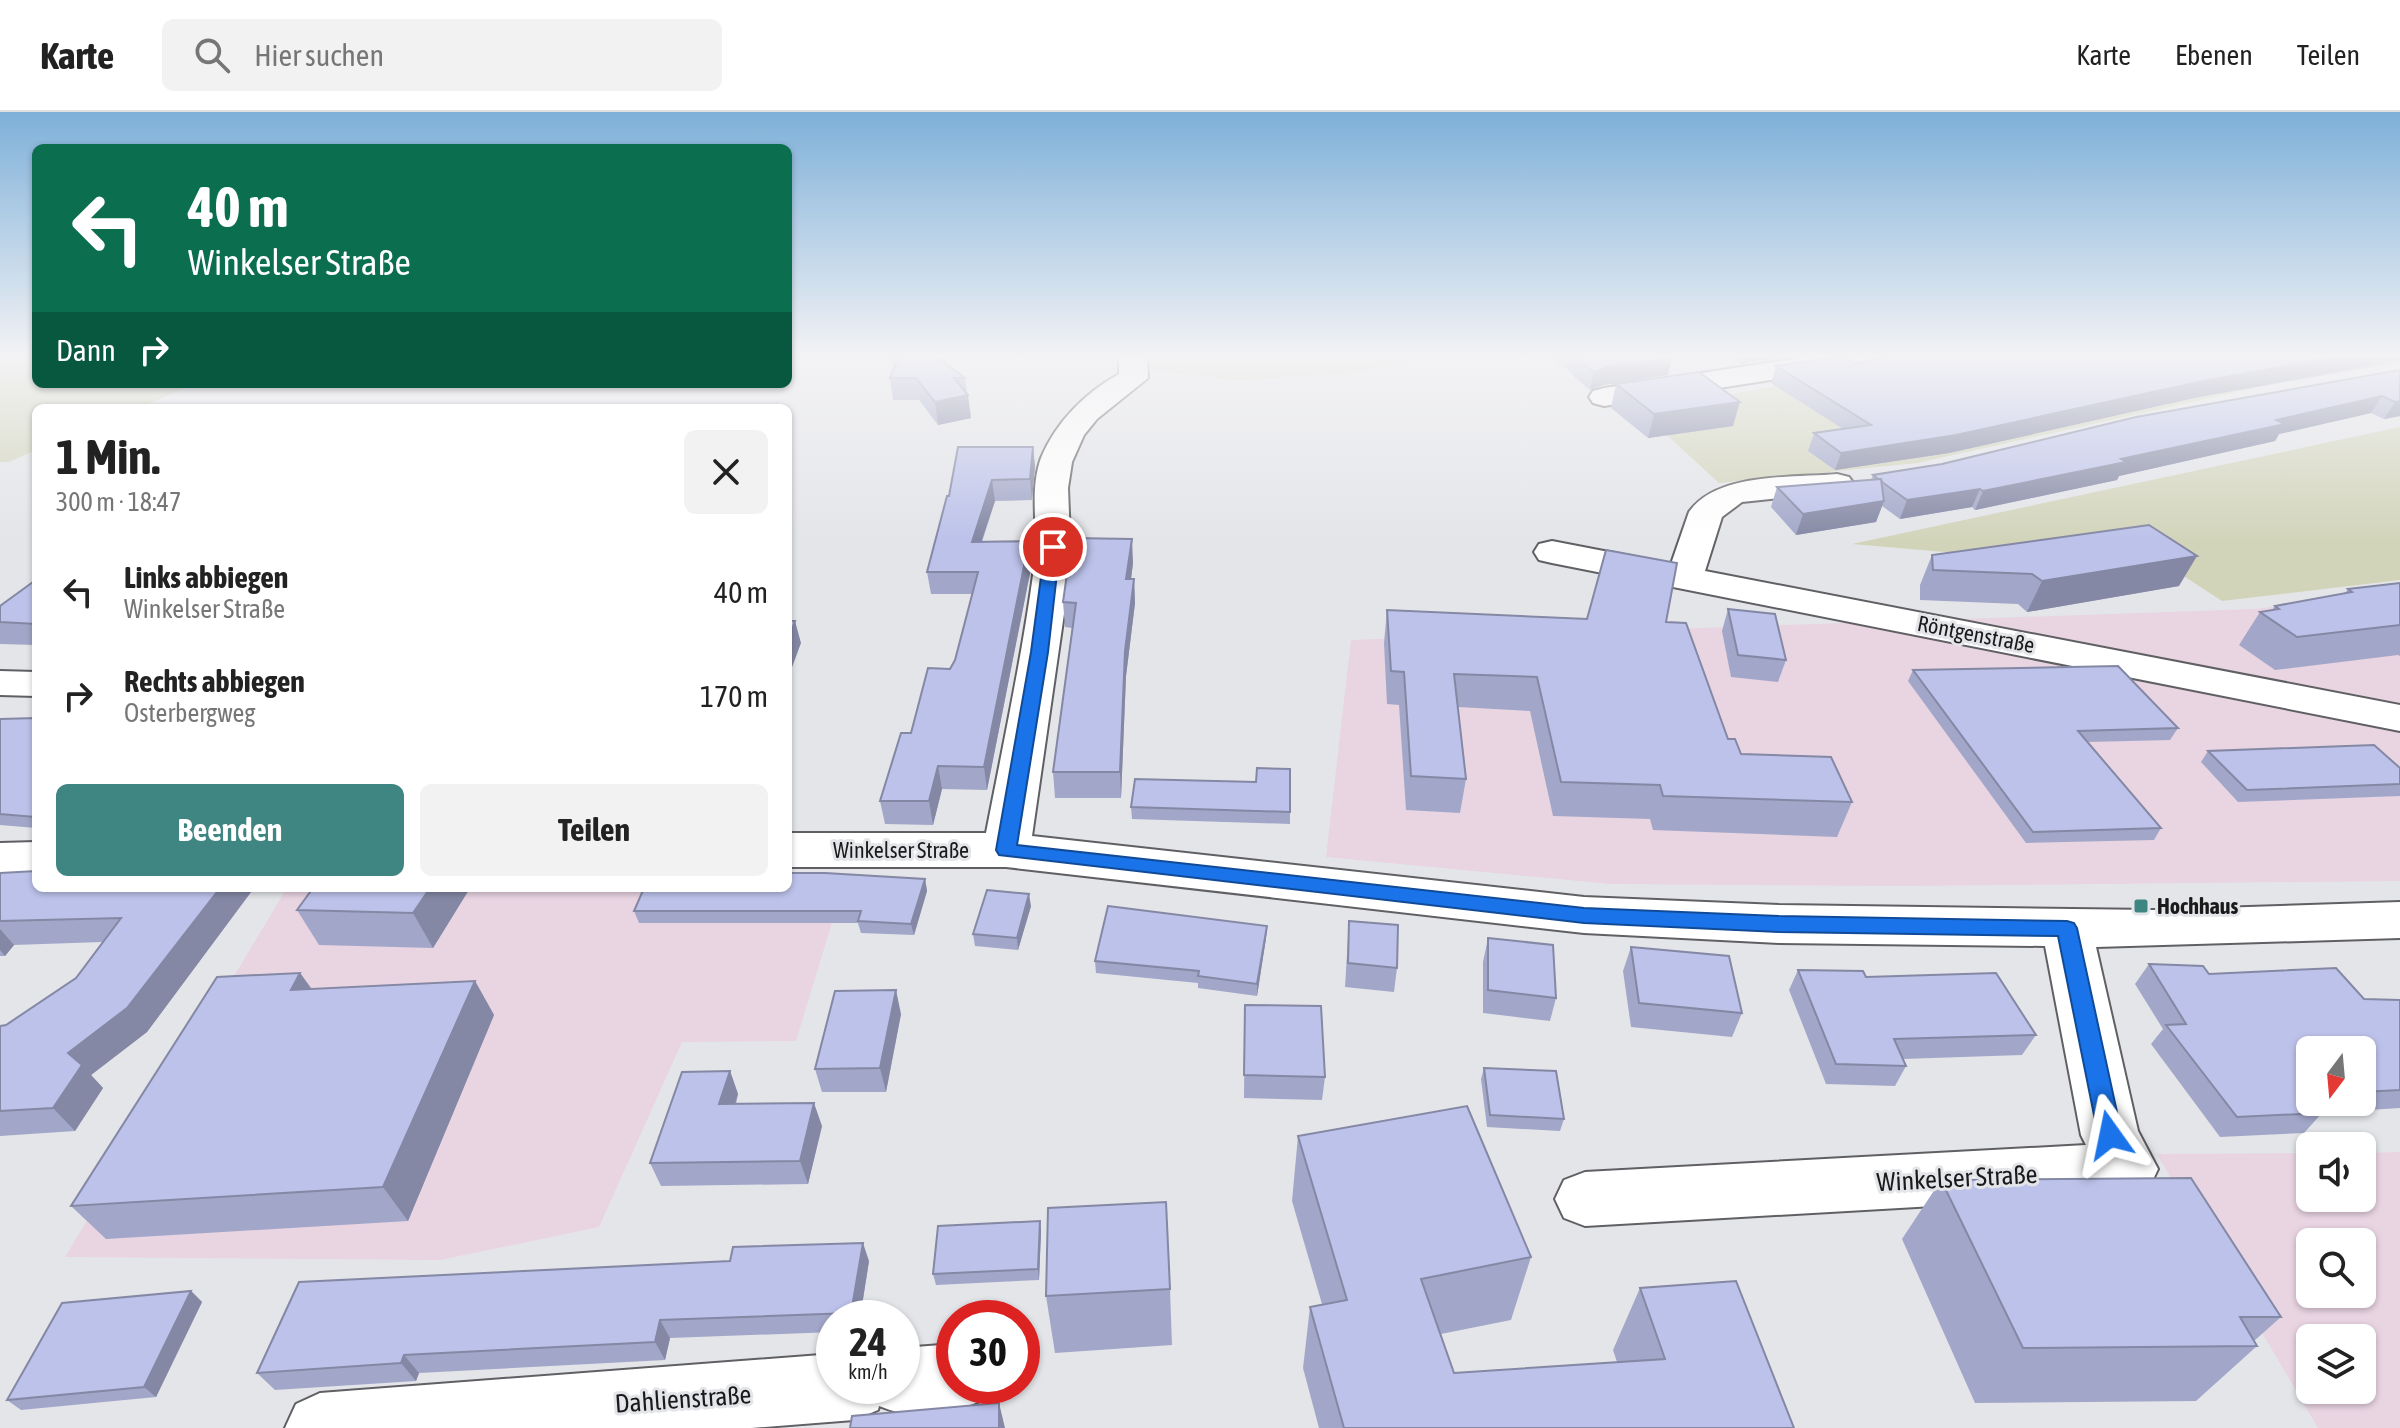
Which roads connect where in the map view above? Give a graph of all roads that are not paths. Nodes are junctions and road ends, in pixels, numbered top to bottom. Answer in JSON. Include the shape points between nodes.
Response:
{"nodes":[{"id":1,"x":1084,"y":416,"type":"edge"},
{"id":2,"x":1873,"y":480,"type":"edge"},
{"id":3,"x":1552,"y":552,"type":"dead end"},
{"id":4,"x":1685,"y":577,"type":"junction"},
{"id":5,"x":0,"y":683,"type":"edge"},
{"id":6,"x":32,"y":684,"type":"edge"},
{"id":7,"x":2400,"y":718,"type":"edge"},
{"id":8,"x":792,"y":850,"type":"edge"},
{"id":9,"x":1006,"y":850,"type":"junction"},
{"id":10,"x":32,"y":859,"type":"edge"},
{"id":11,"x":0,"y":860,"type":"edge"},
{"id":12,"x":2400,"y":920,"type":"edge"},
{"id":13,"x":2067,"y":928,"type":"junction"},
{"id":14,"x":1585,"y":1199,"type":"dead end"},
{"id":15,"x":816,"y":1389,"type":"edge"},
{"id":16,"x":320,"y":1428,"type":"edge"}],
"edges":[{"from":1,"to":9,"type":"street","via":[[1057,461],[1051,492],[1053,561]]},
{"from":2,"to":4,"type":"street","via":[[1733,493],[1706,512]]},
{"from":3,"to":4,"type":"street","name":"Röntgenstraße"},
{"from":4,"to":7,"type":"street","name":"Röntgenstraße"},
{"from":5,"to":6,"type":"street"},
{"from":8,"to":9,"type":"street","name":"Winkelser Straße"},
{"from":9,"to":13,"type":"street","name":"Winkelser Straße","via":[[1584,915]]},
{"from":10,"to":11,"type":"street"},
{"from":12,"to":13,"type":"street","name":"Winkelser Straße"},
{"from":13,"to":14,"type":"street","name":"Winkelser Straße","via":[[2110,1135],[2128,1169]]},
{"from":15,"to":16,"type":"street","name":"Dahlienstraße"}]}
